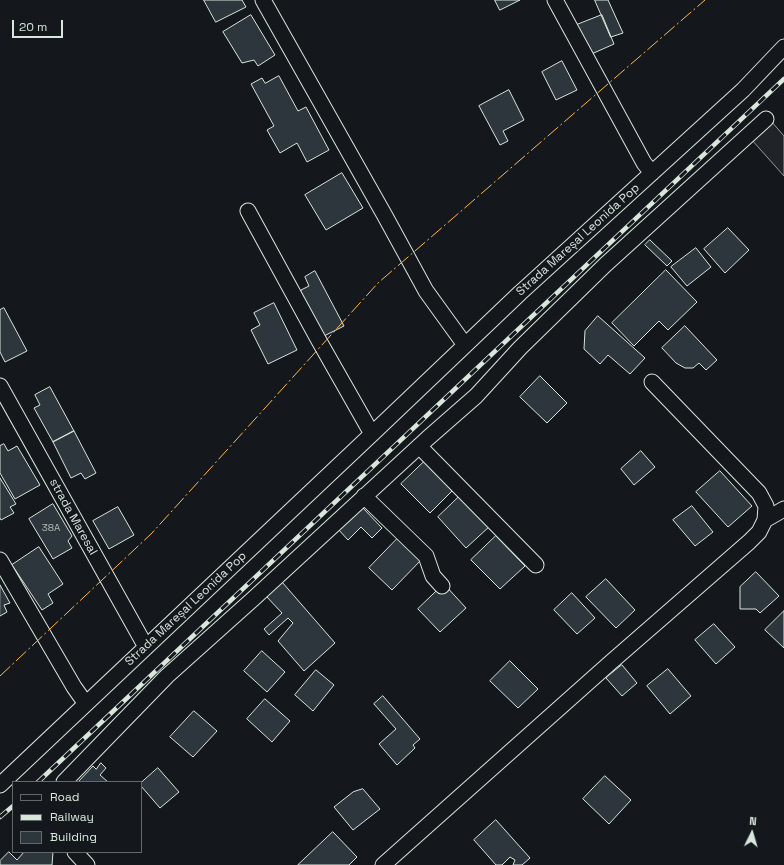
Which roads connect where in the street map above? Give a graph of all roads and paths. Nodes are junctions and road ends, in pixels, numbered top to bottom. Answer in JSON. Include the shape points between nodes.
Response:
{"nodes":[{"id":1,"x":263,"y":0,"type":"edge"},
{"id":2,"x":555,"y":0,"type":"edge"},
{"id":3,"x":784,"y":47,"type":"edge"},
{"id":4,"x":766,"y":119,"type":"dead end"},
{"id":5,"x":652,"y":173,"type":"junction"},
{"id":6,"x":248,"y":211,"type":"dead end"},
{"id":7,"x":465,"y":345,"type":"junction"},
{"id":8,"x":652,"y":382,"type":"dead end"},
{"id":9,"x":0,"y":386,"type":"edge"},
{"id":10,"x":372,"y":434,"type":"junction"},
{"id":11,"x":419,"y":446,"type":"junction"},
{"id":12,"x":364,"y":496,"type":"junction"},
{"id":13,"x":784,"y":509,"type":"edge"},
{"id":14,"x":765,"y":520,"type":"junction"},
{"id":15,"x":0,"y":560,"type":"edge"},
{"id":16,"x":536,"y":565,"type":"dead end"},
{"id":17,"x":442,"y":586,"type":"dead end"},
{"id":18,"x":146,"y":647,"type":"junction"},
{"id":19,"x":86,"y":704,"type":"junction"},
{"id":20,"x":65,"y":781,"type":"edge"},
{"id":21,"x":0,"y":785,"type":"edge"},
{"id":22,"x":76,"y":853,"type":"edge"},
{"id":23,"x":87,"y":865,"type":"edge"},
{"id":24,"x":382,"y":865,"type":"edge"}],
"edges":[{"from":1,"to":7,"type":"street","via":[[426,291]]},
{"from":2,"to":5,"type":"street"},
{"from":3,"to":5,"type":"street","name":"Strada Mareșal Leonida Pop","via":[[743,90]]},
{"from":4,"to":11,"type":"street","via":[[605,265],[520,348],[476,396]]},
{"from":5,"to":7,"type":"street","name":"Strada Mareșal Leonida Pop"},
{"from":6,"to":10,"type":"street"},
{"from":7,"to":10,"type":"street","name":"Strada Mareșal Leonida Pop"},
{"from":8,"to":14,"type":"street","via":[[759,493],[766,506]]},
{"from":9,"to":18,"type":"street","name":"strada Maresal"},
{"from":10,"to":18,"type":"street","name":"Strada Mareșal Leonida Pop"},
{"from":11,"to":12,"type":"street"},
{"from":11,"to":16,"type":"street"},
{"from":12,"to":17,"type":"street","via":[[426,556],[433,576]]},
{"from":12,"to":20,"type":"street","via":[[167,676]]},
{"from":13,"to":14,"type":"street"},
{"from":14,"to":24,"type":"street","via":[[759,532],[749,542]]},
{"from":15,"to":19,"type":"street"},
{"from":18,"to":19,"type":"street","name":"Strada Mareșal Leonida Pop"},
{"from":19,"to":21,"type":"street","name":"Strada Mareșal Leonida Pop"},
{"from":22,"to":23,"type":"street"}]}
